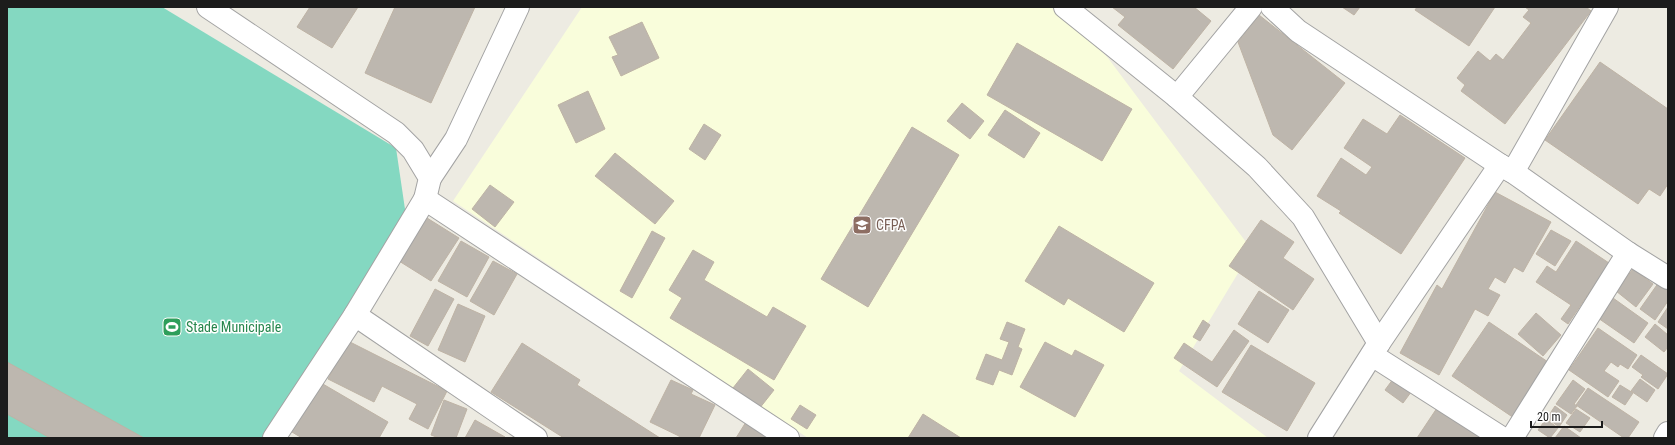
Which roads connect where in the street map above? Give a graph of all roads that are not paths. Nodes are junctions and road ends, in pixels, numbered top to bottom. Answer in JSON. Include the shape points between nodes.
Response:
{"nodes":[{"id":1,"x":208,"y":7,"type":"edge"},
{"id":2,"x":518,"y":7,"type":"edge"},
{"id":3,"x":1065,"y":7,"type":"edge"},
{"id":4,"x":1251,"y":7,"type":"edge"},
{"id":5,"x":1272,"y":7,"type":"edge"},
{"id":6,"x":1295,"y":7,"type":"edge"},
{"id":7,"x":1607,"y":7,"type":"edge"},
{"id":8,"x":1298,"y":31,"type":"junction"},
{"id":9,"x":1177,"y":97,"type":"junction"},
{"id":10,"x":1507,"y":168,"type":"junction"},
{"id":11,"x":430,"y":178,"type":"junction"},
{"id":12,"x":425,"y":199,"type":"junction"},
{"id":13,"x":1628,"y":253,"type":"junction"},
{"id":14,"x":1668,"y":278,"type":"edge"},
{"id":15,"x":356,"y":315,"type":"junction"},
{"id":16,"x":1375,"y":349,"type":"junction"},
{"id":17,"x":1668,"y":433,"type":"edge"},
{"id":18,"x":274,"y":438,"type":"edge"},
{"id":19,"x":536,"y":438,"type":"edge"},
{"id":20,"x":788,"y":438,"type":"edge"},
{"id":21,"x":1319,"y":438,"type":"edge"},
{"id":22,"x":1502,"y":438,"type":"edge"},
{"id":23,"x":1512,"y":438,"type":"edge"},
{"id":24,"x":1665,"y":438,"type":"edge"}],
"edges":[{"from":1,"to":11,"type":"street","via":[[396,133],[413,150]]},
{"from":2,"to":11,"type":"street","via":[[456,139]]},
{"from":3,"to":9,"type":"street"},
{"from":4,"to":9,"type":"street"},
{"from":5,"to":8,"type":"street"},
{"from":6,"to":8,"type":"street"},
{"from":7,"to":10,"type":"street"},
{"from":8,"to":10,"type":"street"},
{"from":9,"to":16,"type":"street","via":[[1257,167],[1302,217]]},
{"from":10,"to":13,"type":"street"},
{"from":10,"to":16,"type":"street"},
{"from":11,"to":12,"type":"street"},
{"from":12,"to":15,"type":"street"},
{"from":12,"to":20,"type":"street"},
{"from":13,"to":14,"type":"street"},
{"from":13,"to":23,"type":"street"},
{"from":15,"to":18,"type":"street"},
{"from":15,"to":19,"type":"street"},
{"from":16,"to":21,"type":"street"},
{"from":16,"to":22,"type":"street"},
{"from":17,"to":24,"type":"street"}]}
